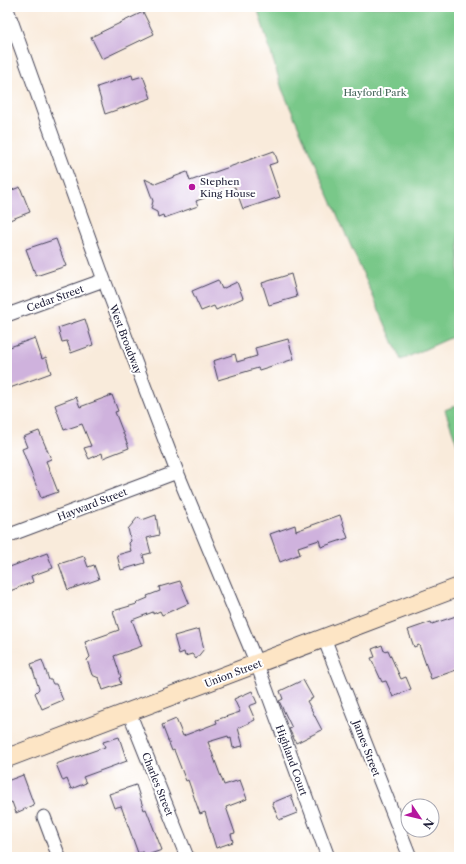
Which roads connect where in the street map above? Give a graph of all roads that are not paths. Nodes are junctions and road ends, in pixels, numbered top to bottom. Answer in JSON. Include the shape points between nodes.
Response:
{"nodes":[{"id":1,"x":7,"y":9,"type":"edge"},
{"id":2,"x":104,"y":280,"type":"junction"},
{"id":3,"x":7,"y":315,"type":"edge"},
{"id":4,"x":177,"y":472,"type":"junction"},
{"id":5,"x":7,"y":536,"type":"edge"},
{"id":6,"x":459,"y":587,"type":"edge"},
{"id":7,"x":324,"y":638,"type":"junction"},
{"id":8,"x":257,"y":664,"type":"junction"},
{"id":9,"x":129,"y":712,"type":"junction"},
{"id":10,"x":7,"y":758,"type":"edge"},
{"id":11,"x":44,"y":817,"type":"dead end"},
{"id":12,"x":59,"y":857,"type":"edge"},
{"id":13,"x":187,"y":857,"type":"edge"},
{"id":14,"x":328,"y":857,"type":"edge"},
{"id":15,"x":410,"y":857,"type":"edge"}],
"edges":[{"from":1,"to":2,"type":"street","name":"West Broadway"},
{"from":2,"to":3,"type":"street","name":"Cedar Street"},
{"from":2,"to":4,"type":"street","name":"West Broadway"},
{"from":4,"to":5,"type":"street","name":"Hayward Street"},
{"from":4,"to":8,"type":"street","name":"West Broadway"},
{"from":6,"to":7,"type":"main road","name":"Union Street"},
{"from":7,"to":8,"type":"main road","name":"Union Street"},
{"from":7,"to":15,"type":"street","name":"James Street"},
{"from":8,"to":9,"type":"main road","name":"Union Street"},
{"from":8,"to":14,"type":"street","name":"Highland Court"},
{"from":9,"to":10,"type":"main road","name":"Union Street"},
{"from":9,"to":13,"type":"street","name":"Charles Street"},
{"from":11,"to":12,"type":"street"}]}
